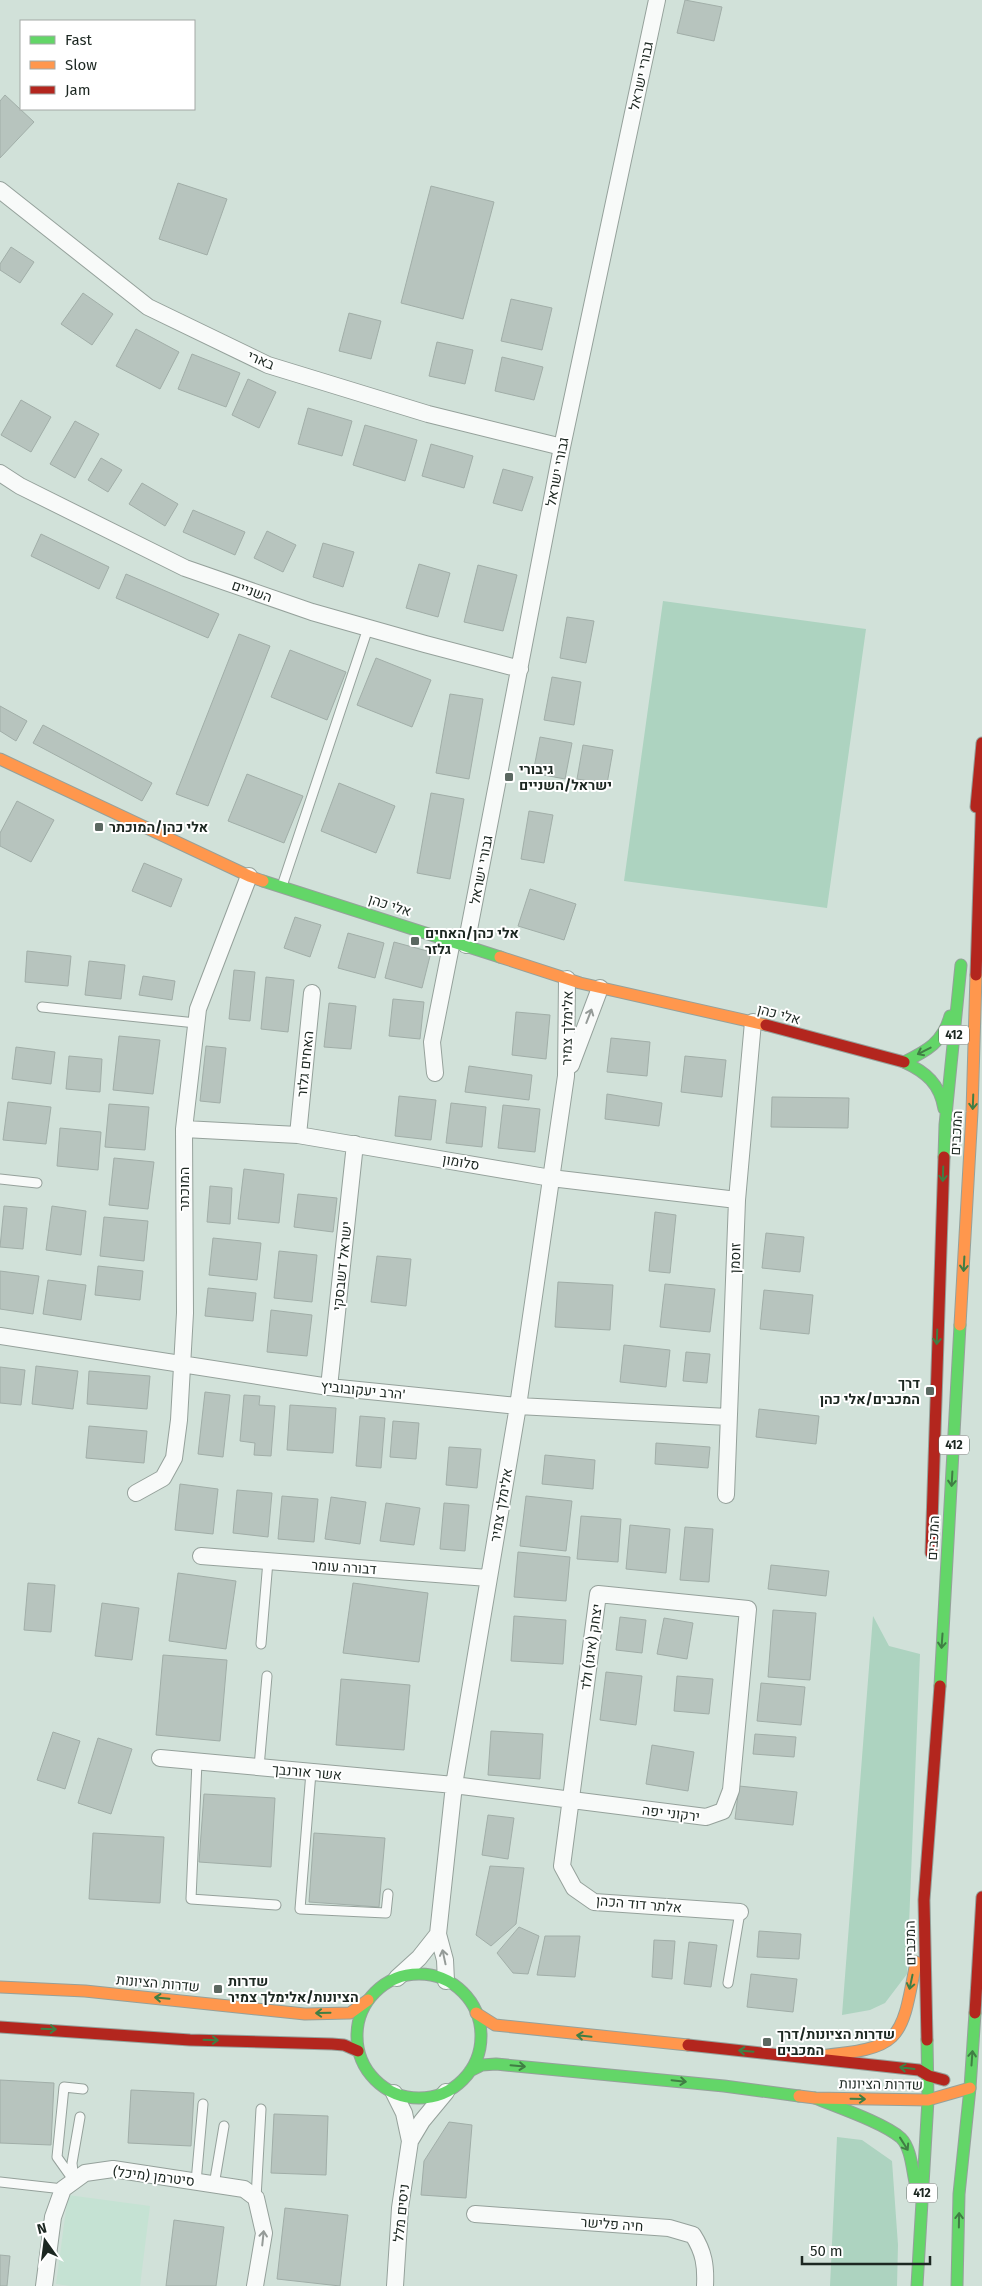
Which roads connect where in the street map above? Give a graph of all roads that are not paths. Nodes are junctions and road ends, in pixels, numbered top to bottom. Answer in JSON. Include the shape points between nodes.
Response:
{"nodes":[{"id":1,"x":657,"y":0,"type":"edge"},
{"id":2,"x":0,"y":190,"type":"edge"},
{"id":3,"x":562,"y":447,"type":"junction"},
{"id":4,"x":0,"y":473,"type":"edge"},
{"id":5,"x":368,"y":628,"type":"junction"},
{"id":6,"x":520,"y":669,"type":"junction"},
{"id":7,"x":982,"y":743,"type":"edge"},
{"id":8,"x":0,"y":759,"type":"edge"},
{"id":9,"x":982,"y":790,"type":"edge"},
{"id":10,"x":249,"y":876,"type":"junction"},
{"id":11,"x":282,"y":886,"type":"junction"},
{"id":12,"x":966,"y":921,"type":"dead end"},
{"id":13,"x":459,"y":943,"type":"junction"},
{"id":14,"x":567,"y":979,"type":"junction"},
{"id":15,"x":600,"y":988,"type":"junction"},
{"id":16,"x":312,"y":993,"type":"dead end"},
{"id":17,"x":42,"y":1007,"type":"dead end"},
{"id":18,"x":753,"y":1022,"type":"junction"},
{"id":19,"x":196,"y":1023,"type":"junction"},
{"id":20,"x":904,"y":1062,"type":"junction"},
{"id":21,"x":435,"y":1073,"type":"dead end"},
{"id":22,"x":566,"y":1076,"type":"junction"},
{"id":23,"x":945,"y":1125,"type":"junction"},
{"id":24,"x":184,"y":1129,"type":"junction"},
{"id":25,"x":298,"y":1135,"type":"junction"},
{"id":26,"x":356,"y":1144,"type":"junction"},
{"id":27,"x":551,"y":1178,"type":"junction"},
{"id":28,"x":0,"y":1179,"type":"edge"},
{"id":29,"x":37,"y":1183,"type":"dead end"},
{"id":30,"x":738,"y":1200,"type":"junction"},
{"id":31,"x":0,"y":1336,"type":"edge"},
{"id":32,"x":183,"y":1366,"type":"junction"},
{"id":33,"x":329,"y":1387,"type":"junction"},
{"id":34,"x":518,"y":1406,"type":"junction"},
{"id":35,"x":728,"y":1417,"type":"junction"},
{"id":36,"x":136,"y":1493,"type":"dead end"},
{"id":37,"x":726,"y":1495,"type":"dead end"},
{"id":38,"x":201,"y":1556,"type":"dead end"},
{"id":39,"x":268,"y":1561,"type":"junction"},
{"id":40,"x":931,"y":1562,"type":"dead end"},
{"id":41,"x":488,"y":1578,"type":"junction"},
{"id":42,"x":728,"y":1607,"type":"joint"},
{"id":43,"x":932,"y":1620,"type":"dead end"},
{"id":44,"x":261,"y":1644,"type":"dead end"},
{"id":45,"x":267,"y":1676,"type":"dead end"},
{"id":46,"x":160,"y":1758,"type":"dead end"},
{"id":47,"x":197,"y":1762,"type":"junction"},
{"id":48,"x":259,"y":1767,"type":"junction"},
{"id":49,"x":311,"y":1772,"type":"junction"},
{"id":50,"x":454,"y":1785,"type":"junction"},
{"id":51,"x":932,"y":1785,"type":"junction"},
{"id":52,"x":570,"y":1800,"type":"junction"},
{"id":53,"x":388,"y":1894,"type":"dead end"},
{"id":54,"x":982,"y":1897,"type":"edge"},
{"id":55,"x":924,"y":1900,"type":"junction"},
{"id":56,"x":276,"y":1905,"type":"dead end"},
{"id":57,"x":740,"y":1912,"type":"joint"},
{"id":58,"x":438,"y":1934,"type":"junction"},
{"id":59,"x":397,"y":1978,"type":"junction"},
{"id":60,"x":446,"y":1981,"type":"junction"},
{"id":61,"x":728,"y":1984,"type":"dead end"},
{"id":62,"x":0,"y":1987,"type":"edge"},
{"id":63,"x":368,"y":2000,"type":"junction"},
{"id":64,"x":476,"y":2013,"type":"junction"},
{"id":65,"x":0,"y":2027,"type":"edge"},
{"id":66,"x":358,"y":2051,"type":"junction"},
{"id":67,"x":818,"y":2056,"type":"junction"},
{"id":68,"x":470,"y":2071,"type":"junction"},
{"id":69,"x":928,"y":2076,"type":"junction"},
{"id":70,"x":970,"y":2088,"type":"junction"},
{"id":71,"x":83,"y":2089,"type":"dead end"},
{"id":72,"x":446,"y":2092,"type":"junction"},
{"id":73,"x":394,"y":2093,"type":"junction"},
{"id":74,"x":815,"y":2098,"type":"junction"},
{"id":75,"x":928,"y":2100,"type":"junction"},
{"id":76,"x":204,"y":2104,"type":"dead end"},
{"id":77,"x":261,"y":2109,"type":"dead end"},
{"id":78,"x":80,"y":2117,"type":"dead end"},
{"id":79,"x":224,"y":2126,"type":"dead end"},
{"id":80,"x":410,"y":2141,"type":"junction"},
{"id":81,"x":0,"y":2182,"type":"edge"},
{"id":82,"x":196,"y":2182,"type":"junction"},
{"id":83,"x":214,"y":2184,"type":"junction"},
{"id":84,"x":68,"y":2185,"type":"junction"},
{"id":85,"x":256,"y":2198,"type":"junction"},
{"id":86,"x":475,"y":2214,"type":"dead end"},
{"id":87,"x":917,"y":2270,"type":"junction"},
{"id":88,"x":44,"y":2286,"type":"edge"},
{"id":89,"x":255,"y":2286,"type":"edge"},
{"id":90,"x":395,"y":2286,"type":"edge"},
{"id":91,"x":705,"y":2286,"type":"edge"},
{"id":92,"x":917,"y":2286,"type":"edge"},
{"id":93,"x":957,"y":2286,"type":"edge"}],
"edges":[{"from":1,"to":3,"type":"street","name":"גבורי ישראל"},
{"from":2,"to":3,"type":"street","name":"בארי","via":[[148,307],[268,365],[428,414]]},
{"from":3,"to":6,"type":"street","name":"גבורי ישראל"},
{"from":4,"to":5,"type":"street","name":"השניים","via":[[185,568]]},
{"from":5,"to":6,"type":"street","name":"השניים"},
{"from":5,"to":11,"type":"lane"},
{"from":6,"to":13,"type":"street","name":"גבורי ישראל"},
{"from":7,"to":12,"type":"main road"},
{"from":8,"to":10,"type":"main road","name":"אלי כהן"},
{"from":9,"to":51,"type":"main road","name":"המכבים","number":"412","one_way":true,"via":[[971,1245]]},
{"from":10,"to":11,"type":"main road","name":"אלי כהן"},
{"from":10,"to":19,"type":"street","name":"המוכתר","via":[[198,1009]]},
{"from":11,"to":13,"type":"main road","name":"אלי כהן"},
{"from":13,"to":14,"type":"main road","name":"אלי כהן"},
{"from":13,"to":21,"type":"street","name":"גבורי ישראל","via":[[432,1042]]},
{"from":14,"to":15,"type":"main road","name":"אלי כהן"},
{"from":14,"to":22,"type":"street","name":"אלימלך צמיר"},
{"from":15,"to":18,"type":"main road","name":"אלי כהן"},
{"from":22,"to":15,"type":"street","name":"אלימלך צמיר","one_way":true},
{"from":16,"to":25,"type":"street","name":"האחים גלזר"},
{"from":17,"to":19,"type":"lane"},
{"from":18,"to":20,"type":"main road","name":"אלי כהן"},
{"from":18,"to":30,"type":"street","name":"זוסמן"},
{"from":19,"to":24,"type":"street","name":"המוכתר"},
{"from":20,"to":23,"type":"main road","name":"אלי כהן","via":[[920,1069],[935,1083],[943,1098]]},
{"from":23,"to":20,"type":"main road","number":"412","one_way":true,"via":[[962,954],[948,1025],[936,1046]]},
{"from":22,"to":27,"type":"street","name":"אלימלך צמיר"},
{"from":23,"to":40,"type":"main road","number":"412","one_way":true},
{"from":24,"to":25,"type":"street","name":"סלומון"},
{"from":24,"to":32,"type":"street","name":"המוכתר"},
{"from":25,"to":26,"type":"street","name":"סלומון"},
{"from":26,"to":27,"type":"street","name":"סלומון"},
{"from":26,"to":33,"type":"street","name":"ישראל דשבסקי"},
{"from":27,"to":30,"type":"street","name":"סלומון"},
{"from":27,"to":34,"type":"street","name":"אלימלך צמיר"},
{"from":28,"to":29,"type":"lane"},
{"from":30,"to":35,"type":"street","name":"זוסמן"},
{"from":31,"to":32,"type":"street","name":"הרב יעקובוביץ'"},
{"from":32,"to":33,"type":"street","name":"הרב יעקובוביץ'"},
{"from":32,"to":36,"type":"street","name":"המוכתר","via":[[174,1458],[163,1478]]},
{"from":33,"to":34,"type":"street","name":"הרב יעקובוביץ'"},
{"from":34,"to":35,"type":"street","name":"הרב יעקובוביץ'"},
{"from":34,"to":41,"type":"street","name":"אלימלך צמיר"},
{"from":35,"to":37,"type":"street","name":"זוסמן"},
{"from":38,"to":39,"type":"street","name":"דבורה עומר"},
{"from":39,"to":41,"type":"street","name":"דבורה עומר"},
{"from":39,"to":44,"type":"lane"},
{"from":41,"to":50,"type":"street","name":"אלימלך צמיר"},
{"from":42,"to":52,"type":"street","name":"יצחק (איגו) ולד","via":[[598,1594]]},
{"from":42,"to":52,"type":"street","name":"ירקוני יפה","via":[[748,1608],[731,1790],[723,1811],[706,1817]]},
{"from":43,"to":51,"type":"main road","number":"412"},
{"from":45,"to":48,"type":"lane"},
{"from":46,"to":47,"type":"street","name":"אשר אורנבך"},
{"from":47,"to":48,"type":"street","name":"אשר אורנבך"},
{"from":47,"to":56,"type":"lane","via":[[190,1899]]},
{"from":48,"to":49,"type":"street","name":"אשר אורנבך"},
{"from":49,"to":50,"type":"street","name":"אשר אורנבך"},
{"from":49,"to":53,"type":"lane","via":[[300,1909],[386,1913]]},
{"from":50,"to":52,"type":"street","name":"ירקוני יפה"},
{"from":50,"to":58,"type":"street","name":"אלימלך צמיר"},
{"from":51,"to":55,"type":"main road","name":"המכבים","number":"412"},
{"from":52,"to":57,"type":"street","name":"אלתר דוד הכהן","via":[[562,1866],[574,1888],[594,1902]]},
{"from":70,"to":54,"type":"main road","one_way":true},
{"from":55,"to":67,"type":"main road","one_way":true,"via":[[916,1961],[898,2031],[865,2051]]},
{"from":55,"to":69,"type":"main road","name":"המכבים","number":"412"},
{"from":57,"to":61,"type":"lane"},
{"from":58,"to":59,"type":"street"},
{"from":60,"to":58,"type":"street","name":"אלימלך צמיר","one_way":true,"via":[[445,1960]]},
{"from":59,"to":60,"type":"main road","via":[[414,1975]]},
{"from":59,"to":63,"type":"main road"},
{"from":60,"to":64,"type":"main road","via":[[459,1989]]},
{"from":63,"to":62,"type":"main road","name":"שדרות הציונות","one_way":true,"via":[[350,2012],[305,2014],[85,1991]]},
{"from":63,"to":66,"type":"main road","via":[[360,2016]]},
{"from":67,"to":64,"type":"main road","name":"שדרות הציונות","one_way":true,"via":[[652,2044],[515,2028],[495,2025]]},
{"from":64,"to":68,"type":"main road","via":[[481,2033],[479,2053]]},
{"from":65,"to":66,"type":"main road","one_way":true,"via":[[190,2040],[332,2044]]},
{"from":66,"to":73,"type":"main road","via":[[371,2077]]},
{"from":69,"to":67,"type":"main road","name":"שדרות הציונות","one_way":true,"via":[[919,2070]]},
{"from":68,"to":72,"type":"main road"},
{"from":68,"to":74,"type":"main road","name":"שדרות הציונות","one_way":true,"via":[[482,2065],[496,2064]]},
{"from":69,"to":70,"type":"main road","name":"שדרות הציונות"},
{"from":69,"to":75,"type":"main road","name":"המכבים","number":"412"},
{"from":70,"to":75,"type":"main road","name":"שדרות הציונות"},
{"from":93,"to":70,"type":"main road","one_way":true,"via":[[960,2194]]},
{"from":71,"to":84,"type":"lane","via":[[64,2087],[57,2157]]},
{"from":72,"to":73,"type":"main road","via":[[429,2098]]},
{"from":72,"to":80,"type":"street","name":"ניסים מלל"},
{"from":73,"to":80,"type":"street","name":"ניסים מלל","via":[[404,2113]]},
{"from":74,"to":75,"type":"main road","name":"שדרות הציונות","one_way":true},
{"from":74,"to":87,"type":"main road","one_way":true,"via":[[873,2122],[901,2138],[910,2156],[917,2190]]},
{"from":75,"to":87,"type":"main road","name":"המכבים","number":"412"},
{"from":76,"to":82,"type":"lane"},
{"from":77,"to":85,"type":"lane"},
{"from":78,"to":84,"type":"lane"},
{"from":79,"to":83,"type":"lane"},
{"from":80,"to":90,"type":"street","name":"ניסים מלל","via":[[400,2208]]},
{"from":81,"to":84,"type":"lane"},
{"from":82,"to":83,"type":"street","name":"סיטרמן (מיכל)"},
{"from":82,"to":84,"type":"street","name":"סיטרמן (מיכל)","via":[[113,2169],[85,2173]]},
{"from":83,"to":85,"type":"street","name":"סיטרמן (מיכל)","via":[[244,2189]]},
{"from":84,"to":88,"type":"street","via":[[53,2217]]},
{"from":89,"to":85,"type":"street","one_way":true,"via":[[264,2233]]},
{"from":86,"to":91,"type":"street","name":"חיה פלישר","via":[[669,2228],[693,2235],[701,2247],[706,2266]]},
{"from":87,"to":92,"type":"main road","name":"המכבים","number":"412"}]}
